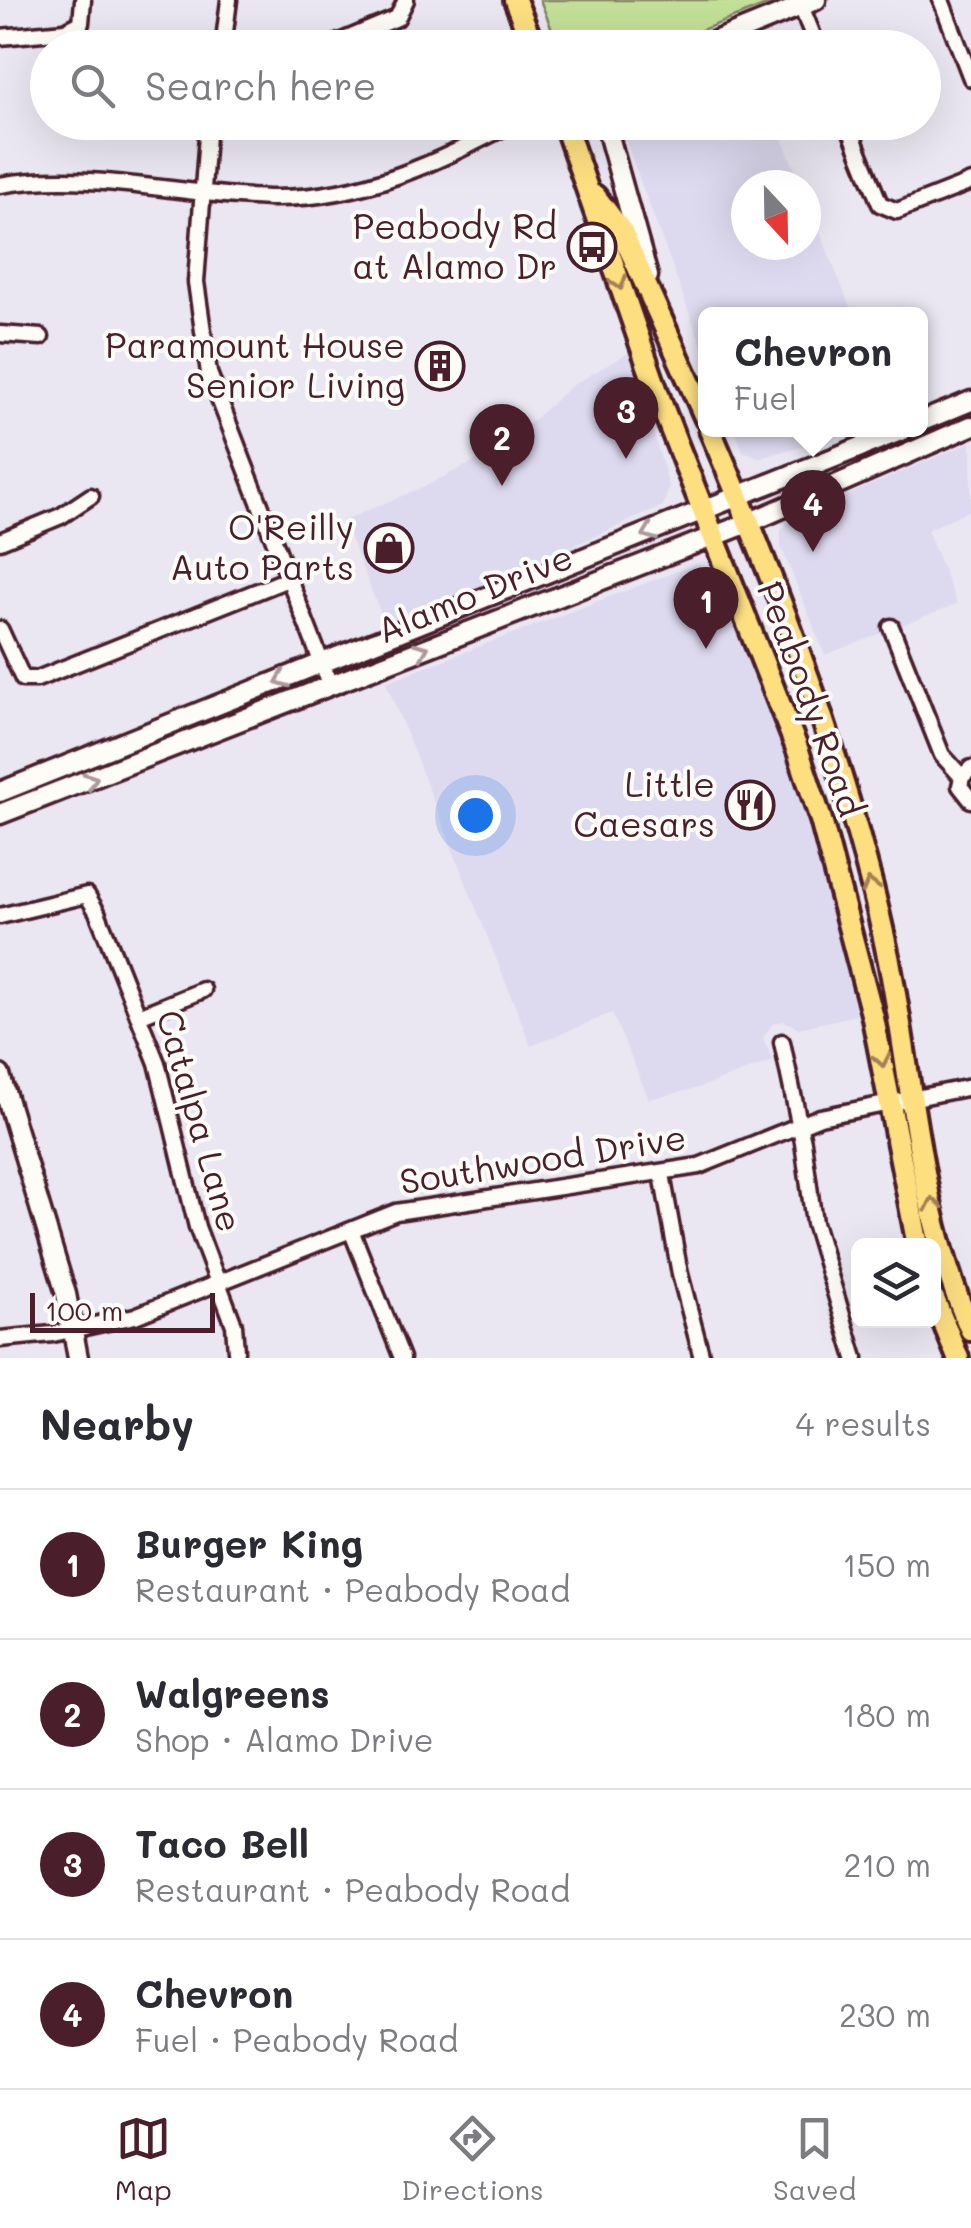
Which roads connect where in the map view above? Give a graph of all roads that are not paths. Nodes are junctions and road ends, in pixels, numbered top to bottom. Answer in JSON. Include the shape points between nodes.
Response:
{"nodes":[{"id":1,"x":83,"y":0,"type":"edge"},
{"id":2,"x":229,"y":0,"type":"edge"},
{"id":3,"x":406,"y":0,"type":"edge"},
{"id":4,"x":515,"y":0,"type":"edge"},
{"id":5,"x":941,"y":0,"type":"edge"},
{"id":6,"x":808,"y":3,"type":"edge"},
{"id":7,"x":67,"y":30,"type":"edge"},
{"id":8,"x":225,"y":30,"type":"edge"},
{"id":9,"x":368,"y":30,"type":"edge"},
{"id":10,"x":527,"y":30,"type":"edge"},
{"id":11,"x":744,"y":30,"type":"edge"},
{"id":12,"x":814,"y":30,"type":"edge"},
{"id":13,"x":30,"y":34,"type":"edge"},
{"id":14,"x":0,"y":37,"type":"edge"},
{"id":15,"x":971,"y":78,"type":"edge"},
{"id":16,"x":207,"y":140,"type":"edge"},
{"id":17,"x":480,"y":140,"type":"edge"},
{"id":18,"x":571,"y":140,"type":"edge"},
{"id":19,"x":611,"y":140,"type":"edge"},
{"id":20,"x":854,"y":140,"type":"edge"},
{"id":21,"x":971,"y":182,"type":"edge"},
{"id":22,"x":0,"y":185,"type":"edge"},
{"id":23,"x":591,"y":190,"type":"junction"},
{"id":24,"x":204,"y":192,"type":"junction"},
{"id":25,"x":651,"y":291,"type":"junction"},
{"id":26,"x":0,"y":334,"type":"edge"},
{"id":27,"x":40,"y":337,"type":"dead end"},
{"id":28,"x":698,"y":400,"type":"edge"},
{"id":29,"x":971,"y":401,"type":"edge"},
{"id":30,"x":928,"y":419,"type":"edge"},
{"id":31,"x":971,"y":426,"type":"edge"},
{"id":32,"x":713,"y":437,"type":"edge"},
{"id":33,"x":886,"y":437,"type":"edge"},
{"id":34,"x":91,"y":496,"type":"dead end"},
{"id":35,"x":740,"y":498,"type":"junction"},
{"id":36,"x":706,"y":512,"type":"junction"},
{"id":37,"x":748,"y":523,"type":"junction"},
{"id":38,"x":715,"y":536,"type":"junction"},
{"id":39,"x":0,"y":542,"type":"edge"},
{"id":40,"x":288,"y":579,"type":"junction"},
{"id":41,"x":891,"y":627,"type":"dead end"},
{"id":42,"x":0,"y":629,"type":"edge"},
{"id":43,"x":322,"y":664,"type":"junction"},
{"id":44,"x":332,"y":687,"type":"junction"},
{"id":45,"x":966,"y":772,"type":"edge"},
{"id":46,"x":0,"y":792,"type":"edge"},
{"id":47,"x":971,"y":800,"type":"edge"},
{"id":48,"x":0,"y":814,"type":"edge"},
{"id":49,"x":0,"y":916,"type":"edge"},
{"id":50,"x":203,"y":990,"type":"dead end"},
{"id":51,"x":139,"y":1016,"type":"junction"},
{"id":52,"x":782,"y":1042,"type":"dead end"},
{"id":53,"x":0,"y":1075,"type":"edge"},
{"id":54,"x":971,"y":1087,"type":"edge"},
{"id":55,"x":913,"y":1097,"type":"junction"},
{"id":56,"x":890,"y":1102,"type":"junction"},
{"id":57,"x":800,"y":1124,"type":"junction"},
{"id":58,"x":662,"y":1174,"type":"junction"},
{"id":59,"x":351,"y":1230,"type":"junction"},
{"id":60,"x":916,"y":1238,"type":"edge"},
{"id":61,"x":218,"y":1282,"type":"junction"},
{"id":62,"x":941,"y":1317,"type":"edge"},
{"id":63,"x":73,"y":1329,"type":"junction"},
{"id":64,"x":971,"y":1330,"type":"edge"},
{"id":65,"x":0,"y":1339,"type":"edge"},
{"id":66,"x":236,"y":1350,"type":"dead end"},
{"id":67,"x":78,"y":1358,"type":"edge"},
{"id":68,"x":402,"y":1358,"type":"edge"},
{"id":69,"x":702,"y":1358,"type":"edge"},
{"id":70,"x":855,"y":1358,"type":"edge"},
{"id":71,"x":958,"y":1358,"type":"edge"}],
"edges":[{"from":1,"to":7,"type":"street","via":[[80,23]]},
{"from":2,"to":8,"type":"street"},
{"from":3,"to":9,"type":"street","via":[[396,18]]},
{"from":4,"to":10,"type":"main road"},
{"from":5,"to":15,"type":"street"},
{"from":6,"to":11,"type":"main road"},
{"from":6,"to":12,"type":"street"},
{"from":13,"to":14,"type":"street"},
{"from":16,"to":24,"type":"street"},
{"from":17,"to":24,"type":"street","via":[[376,186],[292,197]]},
{"from":18,"to":23,"type":"main road","name":"Peabody Road"},
{"from":19,"to":25,"type":"main road"},
{"from":20,"to":21,"type":"street","via":[[887,210]]},
{"from":22,"to":24,"type":"street","via":[[65,180]]},
{"from":23,"to":25,"type":"main road","name":"Peabody Road","via":[[622,232]]},
{"from":23,"to":36,"type":"main road","name":"Peabody Road","one_way":true,"via":[[601,238]]},
{"from":24,"to":40,"type":"street","via":[[196,282],[209,373]]},
{"from":25,"to":28,"type":"main road","name":"Peabody Road"},
{"from":26,"to":27,"type":"street"},
{"from":29,"to":30,"type":"main road"},
{"from":31,"to":37,"type":"main road","name":"Alamo Drive"},
{"from":32,"to":35,"type":"main road","name":"Peabody Road"},
{"from":33,"to":35,"type":"main road","name":"Alamo Drive"},
{"from":34,"to":39,"type":"street"},
{"from":35,"to":36,"type":"main road","name":"Alamo Drive"},
{"from":35,"to":37,"type":"main road","name":"Peabody Road"},
{"from":36,"to":38,"type":"main road","name":"Peabody Road"},
{"from":36,"to":43,"type":"main road","name":"Alamo Drive","one_way":true},
{"from":37,"to":38,"type":"main road","name":"Alamo Drive"},
{"from":55,"to":37,"type":"main road","name":"Peabody Road","one_way":true,"via":[[889,960],[861,853]]},
{"from":44,"to":38,"type":"main road","name":"Alamo Drive","one_way":true},
{"from":38,"to":56,"type":"main road","name":"Peabody Road","one_way":true,"via":[[821,820]]},
{"from":40,"to":42,"type":"street","via":[[37,678],[23,679]]},
{"from":40,"to":43,"type":"street"},
{"from":41,"to":45,"type":"street","via":[[942,755]]},
{"from":43,"to":44,"type":"street"},
{"from":43,"to":46,"type":"main road","name":"Alamo Drive","one_way":true},
{"from":48,"to":44,"type":"main road","name":"Alamo Drive","one_way":true},
{"from":45,"to":47,"type":"street","via":[[964,795]]},
{"from":49,"to":51,"type":"street","name":"Catalpa Lane","via":[[87,895]]},
{"from":50,"to":51,"type":"street"},
{"from":51,"to":61,"type":"street","name":"Catalpa Lane"},
{"from":52,"to":57,"type":"street"},
{"from":53,"to":63,"type":"main road"},
{"from":54,"to":55,"type":"street","name":"Southwood Drive"},
{"from":55,"to":56,"type":"street","name":"Southwood Drive"},
{"from":64,"to":55,"type":"main road","name":"Peabody Road","one_way":true,"via":[[942,1249]]},
{"from":56,"to":57,"type":"street","name":"Southwood Drive"},
{"from":56,"to":60,"type":"main road","name":"Peabody Road"},
{"from":57,"to":58,"type":"street","name":"Southwood Drive","via":[[729,1156]]},
{"from":57,"to":70,"type":"street","via":[[814,1223]]},
{"from":58,"to":59,"type":"street","name":"Southwood Drive","via":[[430,1205]]},
{"from":58,"to":69,"type":"street"},
{"from":59,"to":61,"type":"street","name":"Southwood Drive"},
{"from":59,"to":68,"type":"street"},
{"from":61,"to":63,"type":"street","name":"Southwood Drive","via":[[135,1316]]},
{"from":61,"to":66,"type":"street","name":"Catalpa Lane"},
{"from":62,"to":71,"type":"main road"},
{"from":63,"to":65,"type":"street","name":"Southwood Drive"},
{"from":63,"to":67,"type":"main road"}]}
